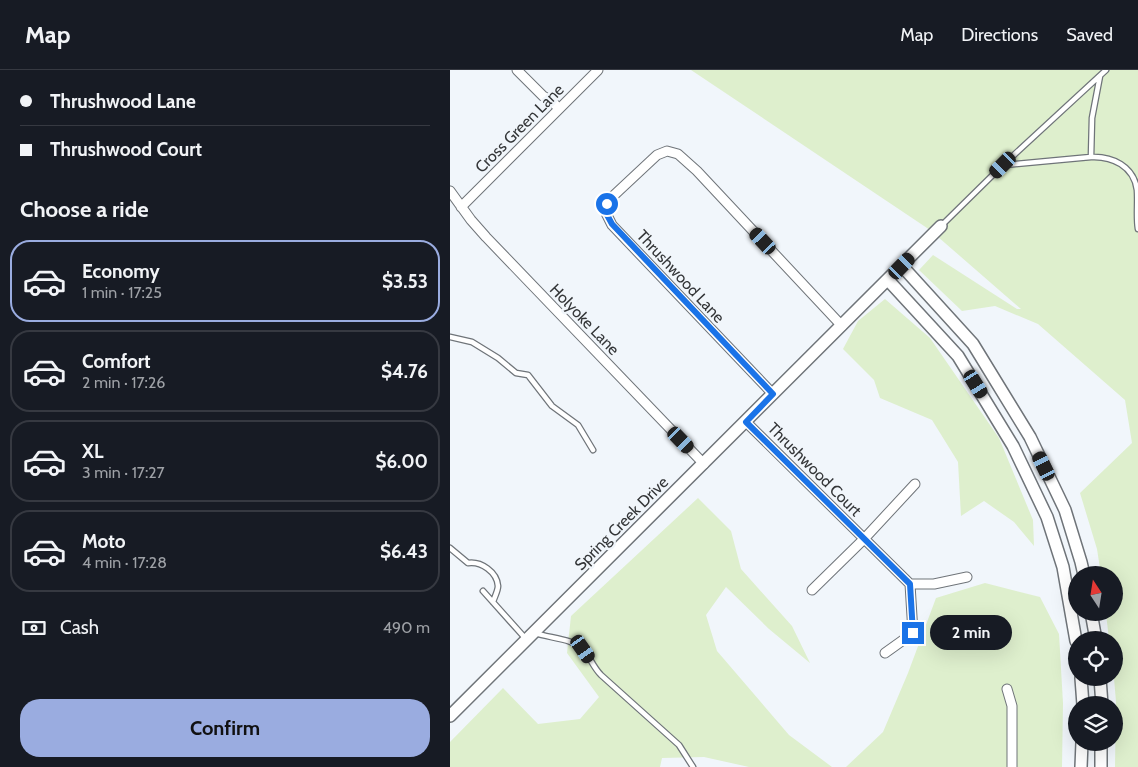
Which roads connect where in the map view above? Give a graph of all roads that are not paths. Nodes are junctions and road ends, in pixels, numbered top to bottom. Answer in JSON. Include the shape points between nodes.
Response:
{"nodes":[{"id":1,"x":517,"y":70,"type":"edge"},
{"id":2,"x":598,"y":70,"type":"edge"},
{"id":3,"x":1106,"y":70,"type":"edge"},
{"id":4,"x":1100,"y":76,"type":"junction"},
{"id":5,"x":559,"y":109,"type":"junction"},
{"id":6,"x":1091,"y":157,"type":"junction"},
{"id":7,"x":1003,"y":165,"type":"junction"},
{"id":8,"x":450,"y":191,"type":"edge"},
{"id":9,"x":461,"y":207,"type":"junction"},
{"id":10,"x":941,"y":226,"type":"joint"},
{"id":11,"x":1138,"y":229,"type":"edge"},
{"id":12,"x":902,"y":266,"type":"junction"},
{"id":13,"x":888,"y":280,"type":"junction"},
{"id":14,"x":842,"y":326,"type":"junction"},
{"id":15,"x":450,"y":337,"type":"edge"},
{"id":16,"x":773,"y":394,"type":"junction"},
{"id":17,"x":746,"y":422,"type":"junction"},
{"id":18,"x":593,"y":450,"type":"dead end"},
{"id":19,"x":704,"y":464,"type":"junction"},
{"id":20,"x":916,"y":484,"type":"dead end"},
{"id":21,"x":864,"y":538,"type":"junction"},
{"id":22,"x":450,"y":548,"type":"edge"},
{"id":23,"x":1083,"y":566,"type":"edge"},
{"id":24,"x":968,"y":577,"type":"dead end"},
{"id":25,"x":910,"y":584,"type":"junction"},
{"id":26,"x":812,"y":590,"type":"dead end"},
{"id":27,"x":483,"y":592,"type":"dead end"},
{"id":28,"x":493,"y":602,"type":"junction"},
{"id":29,"x":1074,"y":631,"type":"edge"},
{"id":30,"x":530,"y":636,"type":"junction"},
{"id":31,"x":885,"y":653,"type":"dead end"},
{"id":32,"x":1007,"y":689,"type":"dead end"},
{"id":33,"x":450,"y":716,"type":"edge"},
{"id":34,"x":1082,"y":751,"type":"edge"},
{"id":35,"x":1101,"y":751,"type":"edge"},
{"id":36,"x":693,"y":767,"type":"edge"},
{"id":37,"x":1012,"y":767,"type":"edge"},
{"id":38,"x":1081,"y":767,"type":"edge"},
{"id":39,"x":1101,"y":767,"type":"edge"}],
"edges":[{"from":1,"to":5,"type":"street"},
{"from":2,"to":5,"type":"street","name":"Cross Green Lane"},
{"from":3,"to":4,"type":"lane"},
{"from":4,"to":6,"type":"lane","via":[[1092,118]]},
{"from":4,"to":7,"type":"lane"},
{"from":5,"to":9,"type":"street","name":"Cross Green Lane"},
{"from":6,"to":7,"type":"lane"},
{"from":6,"to":11,"type":"lane","via":[[1113,160],[1130,173],[1136,185]]},
{"from":7,"to":10,"type":"lane"},
{"from":8,"to":9,"type":"street","name":"Holyoke Lane"},
{"from":9,"to":19,"type":"street","name":"Holyoke Lane"},
{"from":10,"to":12,"type":"street","name":"Spring Creek Drive"},
{"from":12,"to":13,"type":"street","name":"Spring Creek Drive"},
{"from":12,"to":23,"type":"street","via":[[973,344],[1025,429],[1064,510]]},
{"from":13,"to":14,"type":"street","name":"Spring Creek Drive"},
{"from":13,"to":29,"type":"street","via":[[958,356],[1013,446],[1047,517],[1063,567]]},
{"from":14,"to":16,"type":"street","name":"Spring Creek Drive"},
{"from":14,"to":16,"type":"street","name":"Thrushwood Lane","via":[[678,154],[667,151],[657,155],[611,198],[607,204],[608,219]]},
{"from":15,"to":18,"type":"lane","via":[[472,342],[516,373],[528,375],[552,406],[578,425]]},
{"from":16,"to":17,"type":"street","name":"Spring Creek Drive"},
{"from":17,"to":19,"type":"street","name":"Spring Creek Drive"},
{"from":17,"to":21,"type":"street","name":"Thrushwood Court"},
{"from":19,"to":30,"type":"street","name":"Spring Creek Drive"},
{"from":20,"to":21,"type":"street","name":"Thrushwood Court"},
{"from":21,"to":25,"type":"street","name":"Thrushwood Court"},
{"from":21,"to":26,"type":"street","name":"Thrushwood Court"},
{"from":22,"to":28,"type":"lane","via":[[468,563],[481,564],[493,574],[498,587]]},
{"from":24,"to":25,"type":"street","via":[[934,584]]},
{"from":25,"to":31,"type":"street","via":[[913,633]]},
{"from":27,"to":28,"type":"lane"},
{"from":28,"to":30,"type":"lane"},
{"from":30,"to":33,"type":"street","name":"Spring Creek Drive"},
{"from":30,"to":36,"type":"lane","via":[[576,643],[600,675],[679,745]]},
{"from":32,"to":37,"type":"street","via":[[1012,706]]},
{"from":34,"to":38,"type":"street"},
{"from":35,"to":39,"type":"street"}]}
